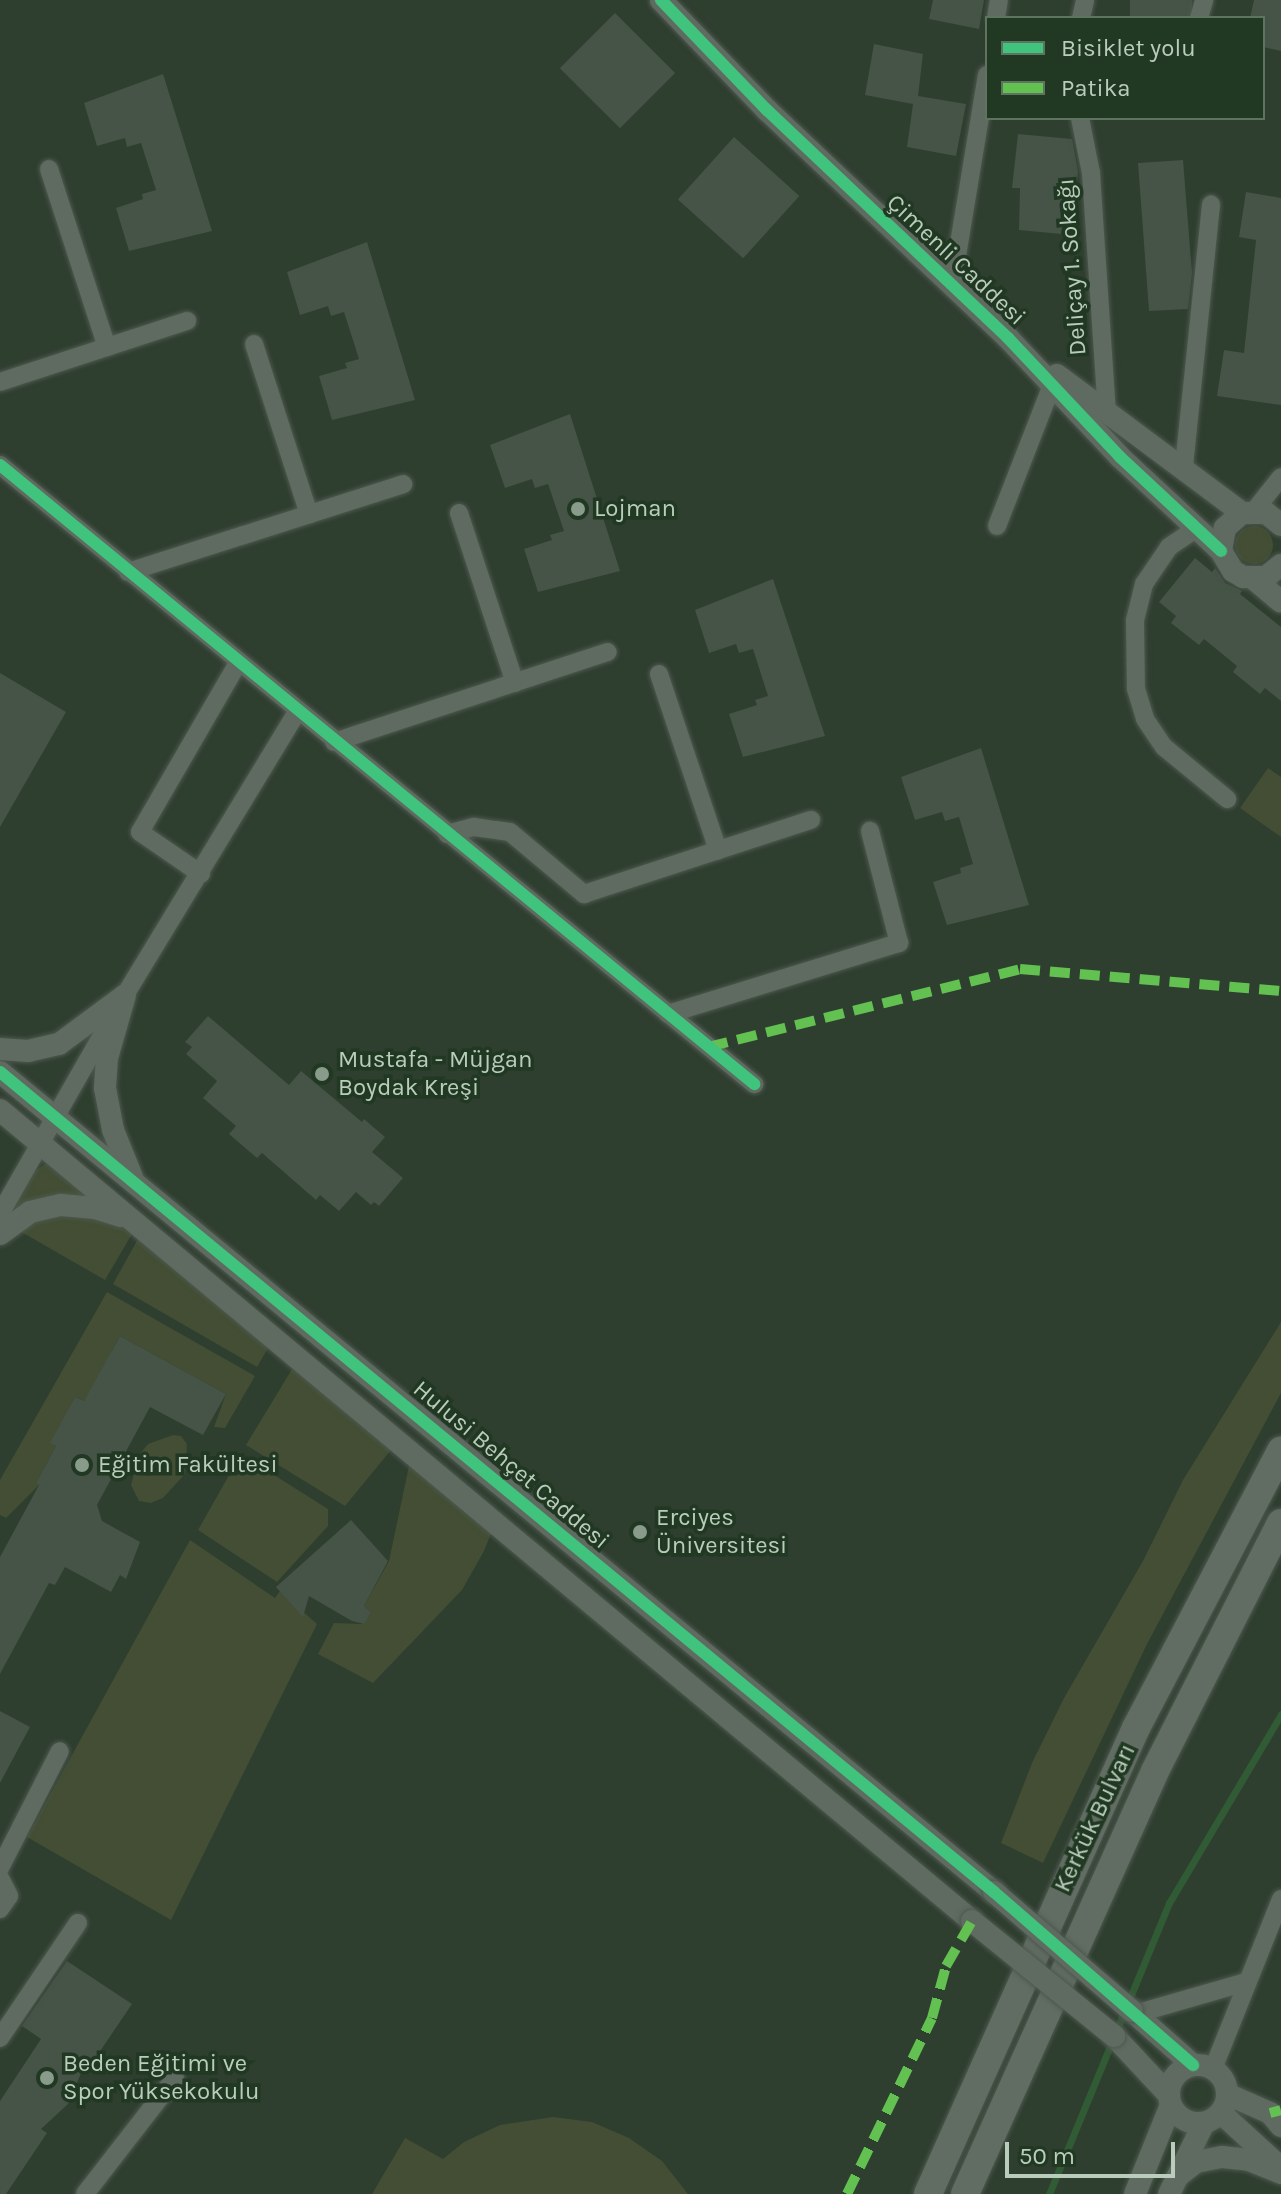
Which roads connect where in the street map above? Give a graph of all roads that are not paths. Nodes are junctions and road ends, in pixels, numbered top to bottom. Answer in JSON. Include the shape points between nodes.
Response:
{"nodes":[{"id":1,"x":661,"y":0,"type":"edge"},
{"id":2,"x":985,"y":87,"type":"edge"},
{"id":3,"x":1080,"y":120,"type":"edge"},
{"id":4,"x":49,"y":169,"type":"dead end"},
{"id":5,"x":1211,"y":204,"type":"dead end"},
{"id":6,"x":952,"y":286,"type":"junction"},
{"id":7,"x":187,"y":321,"type":"dead end"},
{"id":8,"x":1008,"y":338,"type":"junction"},
{"id":9,"x":254,"y":344,"type":"dead end"},
{"id":10,"x":107,"y":347,"type":"junction"},
{"id":11,"x":0,"y":382,"type":"edge"},
{"id":12,"x":1052,"y":385,"type":"junction"},
{"id":13,"x":1107,"y":413,"type":"junction"},
{"id":14,"x":0,"y":465,"type":"edge"},
{"id":15,"x":1184,"y":466,"type":"junction"},
{"id":16,"x":1281,"y":477,"type":"edge"},
{"id":17,"x":403,"y":484,"type":"dead end"},
{"id":18,"x":1248,"y":512,"type":"junction"},
{"id":19,"x":459,"y":513,"type":"dead end"},
{"id":20,"x":309,"y":514,"type":"junction"},
{"id":21,"x":1281,"y":525,"type":"edge"},
{"id":22,"x":997,"y":526,"type":"dead end"},
{"id":23,"x":1197,"y":528,"type":"junction"},
{"id":24,"x":1221,"y":551,"type":"junction"},
{"id":25,"x":1281,"y":565,"type":"edge"},
{"id":26,"x":128,"y":572,"type":"junction"},
{"id":27,"x":1254,"y":579,"type":"junction"},
{"id":28,"x":1281,"y":602,"type":"edge"},
{"id":29,"x":608,"y":652,"type":"dead end"},
{"id":30,"x":238,"y":663,"type":"junction"},
{"id":31,"x":659,"y":674,"type":"dead end"},
{"id":32,"x":515,"y":683,"type":"junction"},
{"id":33,"x":297,"y":712,"type":"junction"},
{"id":34,"x":334,"y":742,"type":"junction"},
{"id":35,"x":1227,"y":799,"type":"dead end"},
{"id":36,"x":811,"y":820,"type":"dead end"},
{"id":37,"x":870,"y":831,"type":"dead end"},
{"id":38,"x":447,"y":834,"type":"junction"},
{"id":39,"x":718,"y":850,"type":"junction"},
{"id":40,"x":201,"y":874,"type":"junction"},
{"id":41,"x":125,"y":995,"type":"junction"},
{"id":42,"x":668,"y":1014,"type":"junction"},
{"id":43,"x":0,"y":1049,"type":"edge"},
{"id":44,"x":0,"y":1072,"type":"edge"},
{"id":45,"x":754,"y":1084,"type":"dead end"},
{"id":46,"x":0,"y":1110,"type":"edge"},
{"id":47,"x":55,"y":1119,"type":"junction"},
{"id":48,"x":41,"y":1145,"type":"junction"},
{"id":49,"x":136,"y":1185,"type":"junction"},
{"id":50,"x":0,"y":1214,"type":"edge"},
{"id":51,"x":133,"y":1221,"type":"junction"},
{"id":52,"x":0,"y":1234,"type":"edge"},
{"id":53,"x":1281,"y":1451,"type":"edge"},
{"id":54,"x":1281,"y":1523,"type":"edge"},
{"id":55,"x":60,"y":1751,"type":"dead end"},
{"id":56,"x":0,"y":1868,"type":"edge"},
{"id":57,"x":0,"y":1878,"type":"edge"},
{"id":58,"x":1281,"y":1899,"type":"edge"},
{"id":59,"x":0,"y":1909,"type":"edge"},
{"id":60,"x":78,"y":1923,"type":"dead end"},
{"id":61,"x":1246,"y":1982,"type":"junction"},
{"id":62,"x":1134,"y":2013,"type":"junction"},
{"id":63,"x":0,"y":2038,"type":"edge"},
{"id":64,"x":1203,"y":2067,"type":"junction"},
{"id":65,"x":175,"y":2078,"type":"dead end"},
{"id":66,"x":1170,"y":2100,"type":"junction"},
{"id":67,"x":1212,"y":2117,"type":"junction"},
{"id":68,"x":1281,"y":2126,"type":"edge"},
{"id":69,"x":1281,"y":2171,"type":"edge"},
{"id":70,"x":1174,"y":2185,"type":"edge"},
{"id":71,"x":85,"y":2194,"type":"edge"},
{"id":72,"x":928,"y":2194,"type":"edge"},
{"id":73,"x":965,"y":2194,"type":"edge"},
{"id":74,"x":1135,"y":2194,"type":"edge"}],
"edges":[{"from":1,"to":6,"type":"street","name":"Çimenli Caddesi","via":[[767,110]]},
{"from":2,"to":6,"type":"street"},
{"from":3,"to":13,"type":"street","name":"Deliçay 1. Sokağı","via":[[1091,173]]},
{"from":4,"to":10,"type":"street"},
{"from":5,"to":15,"type":"street"},
{"from":6,"to":8,"type":"street","name":"Çimenli Caddesi"},
{"from":7,"to":10,"type":"street"},
{"from":8,"to":12,"type":"street","name":"Çimenli Caddesi"},
{"from":8,"to":13,"type":"street","name":"Çimenli Caddesi"},
{"from":9,"to":20,"type":"street"},
{"from":10,"to":11,"type":"street"},
{"from":12,"to":22,"type":"street"},
{"from":12,"to":23,"type":"street","name":"Çimenli Caddesi"},
{"from":13,"to":15,"type":"street","name":"Çimenli Caddesi"},
{"from":14,"to":26,"type":"street"},
{"from":15,"to":18,"type":"street","name":"Çimenli Caddesi"},
{"from":16,"to":18,"type":"street"},
{"from":17,"to":20,"type":"street"},
{"from":18,"to":21,"type":"street","name":"Çimenli Caddesi","via":[[1266,513]]},
{"from":18,"to":24,"type":"street","via":[[1225,528]]},
{"from":19,"to":32,"type":"street"},
{"from":20,"to":26,"type":"street"},
{"from":23,"to":24,"type":"street","name":"Çimenli Caddesi"},
{"from":23,"to":35,"type":"street","via":[[1169,547],[1144,584],[1135,621],[1136,689],[1145,719],[1164,747]]},
{"from":24,"to":27,"type":"street","name":"Çimenli Caddesi","via":[[1233,571]]},
{"from":25,"to":27,"type":"street"},
{"from":26,"to":30,"type":"street"},
{"from":27,"to":28,"type":"street"},
{"from":29,"to":32,"type":"street"},
{"from":30,"to":33,"type":"street"},
{"from":30,"to":40,"type":"street","via":[[140,832]]},
{"from":31,"to":39,"type":"street"},
{"from":32,"to":34,"type":"street"},
{"from":33,"to":34,"type":"street"},
{"from":33,"to":40,"type":"street"},
{"from":34,"to":38,"type":"street"},
{"from":36,"to":39,"type":"street"},
{"from":37,"to":42,"type":"street","via":[[899,943]]},
{"from":38,"to":39,"type":"street","via":[[474,827],[510,832],[584,894]]},
{"from":38,"to":42,"type":"street"},
{"from":40,"to":41,"type":"street"},
{"from":41,"to":43,"type":"street","via":[[59,1044],[28,1051]]},
{"from":41,"to":47,"type":"street"},
{"from":41,"to":49,"type":"street","via":[[107,1058],[105,1088],[116,1140]]},
{"from":42,"to":45,"type":"street"},
{"from":44,"to":47,"type":"street","name":"Hulusi Behçet Caddesi"},
{"from":46,"to":48,"type":"street"},
{"from":47,"to":48,"type":"street"},
{"from":47,"to":49,"type":"street","name":"Hulusi Behçet Caddesi"},
{"from":48,"to":50,"type":"street"},
{"from":48,"to":51,"type":"street"},
{"from":49,"to":62,"type":"street","name":"Hulusi Behçet Caddesi","bridge":true},
{"from":51,"to":52,"type":"street","via":[[95,1208],[61,1205],[30,1212]]},
{"from":51,"to":66,"type":"street","bridge":true,"via":[[1114,2036]]},
{"from":53,"to":72,"type":"main road","name":"Kerkük Bulvarı","via":[[1136,1728]]},
{"from":54,"to":73,"type":"main road","name":"Kerkük Bulvarı","via":[[1155,1771]]},
{"from":55,"to":56,"type":"street"},
{"from":57,"to":59,"type":"street","via":[[9,1896]]},
{"from":58,"to":61,"type":"street"},
{"from":60,"to":63,"type":"street"},
{"from":61,"to":62,"type":"street"},
{"from":61,"to":64,"type":"street"},
{"from":62,"to":64,"type":"street","name":"Hulusi Behçet Caddesi"},
{"from":64,"to":66,"type":"street","via":[[1176,2076]]},
{"from":64,"to":67,"type":"street","via":[[1221,2075]]},
{"from":65,"to":71,"type":"street"},
{"from":66,"to":67,"type":"street","via":[[1184,2120]]},
{"from":66,"to":74,"type":"street"},
{"from":67,"to":68,"type":"street","via":[[1270,2113]]},
{"from":67,"to":69,"type":"street"},
{"from":67,"to":70,"type":"street"},
{"from":69,"to":70,"type":"street","via":[[1222,2157],[1196,2162]]}]}
